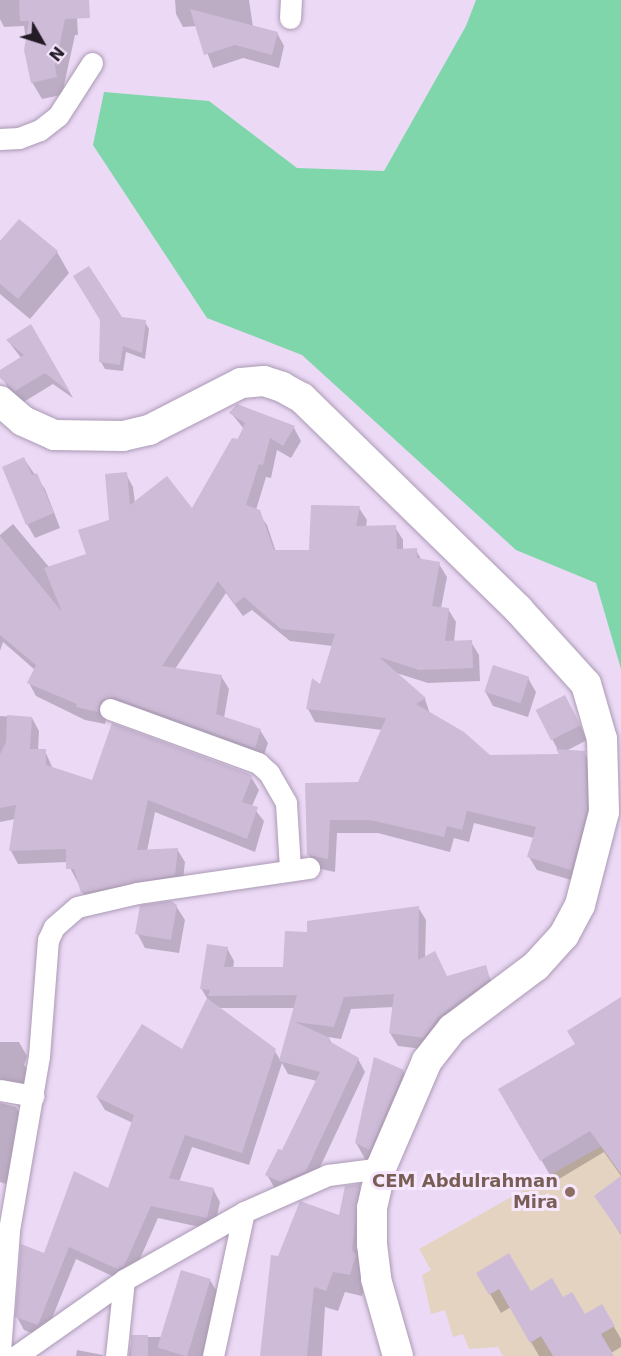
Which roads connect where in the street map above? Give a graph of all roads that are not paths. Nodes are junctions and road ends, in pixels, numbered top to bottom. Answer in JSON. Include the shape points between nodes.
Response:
{"nodes":[{"id":1,"x":92,"y":63,"type":"dead end"},
{"id":2,"x":0,"y":139,"type":"edge"},
{"id":3,"x":0,"y":401,"type":"edge"},
{"id":4,"x":110,"y":709,"type":"dead end"},
{"id":5,"x":0,"y":1090,"type":"edge"},
{"id":6,"x":33,"y":1096,"type":"junction"},
{"id":7,"x":381,"y":1168,"type":"junction"},
{"id":8,"x":244,"y":1212,"type":"junction"},
{"id":9,"x":3,"y":1276,"type":"edge"},
{"id":10,"x":124,"y":1280,"type":"junction"},
{"id":11,"x":48,"y":1333,"type":"junction"},
{"id":12,"x":0,"y":1351,"type":"edge"},
{"id":13,"x":16,"y":1356,"type":"edge"},
{"id":14,"x":46,"y":1356,"type":"edge"},
{"id":15,"x":116,"y":1356,"type":"edge"},
{"id":16,"x":213,"y":1356,"type":"edge"},
{"id":17,"x":398,"y":1356,"type":"edge"}],
"edges":[{"from":1,"to":2,"type":"street","via":[[58,116],[40,130],[19,138]]},
{"from":3,"to":7,"type":"main road","via":[[23,421],[54,435],[123,436],[149,430],[242,383],[264,381],[282,387],[302,398],[493,584],[586,684],[602,740],[604,812],[580,905],[564,935],[536,966],[452,1029],[427,1061]]},
{"from":4,"to":6,"type":"street","via":[[258,763],[269,773],[286,803],[300,868],[137,893],[76,907],[64,915],[48,940]]},
{"from":5,"to":6,"type":"street"},
{"from":6,"to":9,"type":"street"},
{"from":7,"to":8,"type":"street","via":[[328,1175]]},
{"from":7,"to":17,"type":"main road","via":[[372,1208],[372,1244],[376,1279]]},
{"from":8,"to":10,"type":"street"},
{"from":8,"to":16,"type":"street"},
{"from":9,"to":12,"type":"street"},
{"from":10,"to":11,"type":"street"},
{"from":10,"to":15,"type":"street"},
{"from":11,"to":13,"type":"street"},
{"from":11,"to":14,"type":"street"}]}
